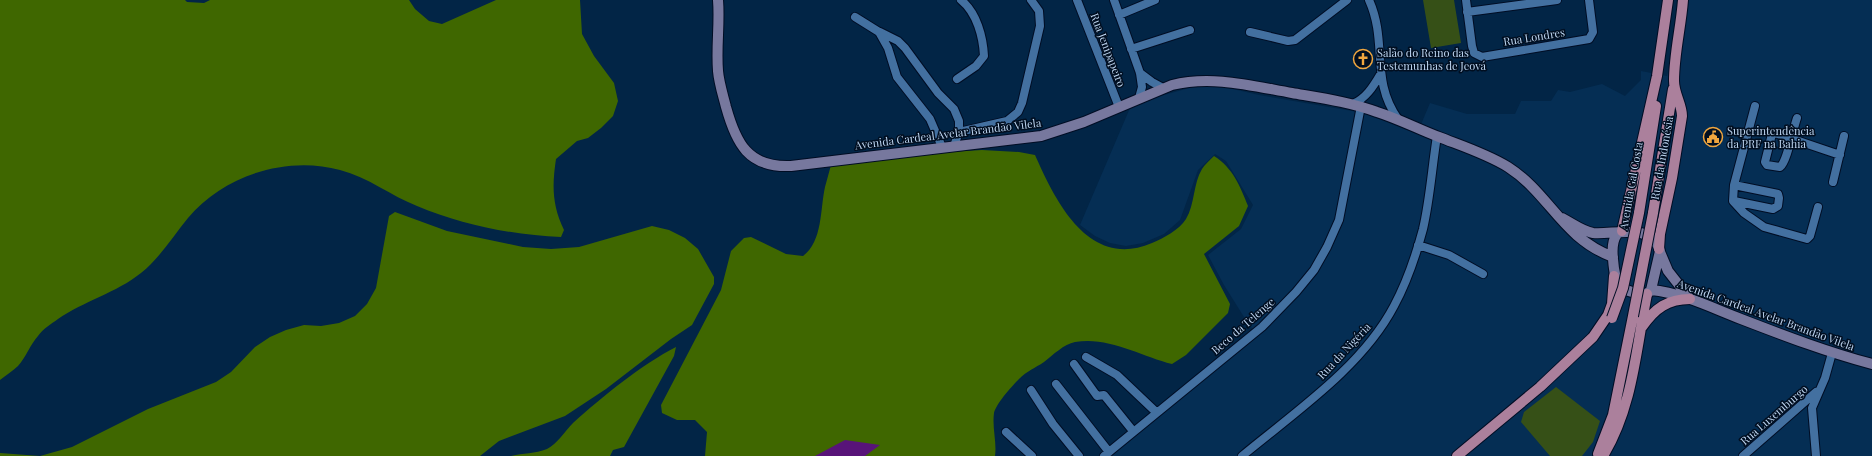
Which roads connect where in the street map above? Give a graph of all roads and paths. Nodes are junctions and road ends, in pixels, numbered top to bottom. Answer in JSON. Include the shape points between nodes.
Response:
{"nodes":[{"id":1,"x":718,"y":0,"type":"edge"},
{"id":2,"x":961,"y":0,"type":"edge"},
{"id":3,"x":1030,"y":0,"type":"edge"},
{"id":4,"x":1077,"y":0,"type":"edge"},
{"id":5,"x":1114,"y":0,"type":"edge"},
{"id":6,"x":1155,"y":0,"type":"edge"},
{"id":7,"x":1347,"y":0,"type":"edge"},
{"id":8,"x":1369,"y":0,"type":"edge"},
{"id":9,"x":1466,"y":0,"type":"edge"},
{"id":10,"x":1557,"y":0,"type":"edge"},
{"id":11,"x":1588,"y":0,"type":"edge"},
{"id":12,"x":1668,"y":0,"type":"edge"},
{"id":13,"x":1683,"y":0,"type":"edge"},
{"id":14,"x":1467,"y":12,"type":"junction"},
{"id":15,"x":1119,"y":15,"type":"junction"},
{"id":16,"x":855,"y":18,"type":"dead end"},
{"id":17,"x":1190,"y":30,"type":"dead end"},
{"id":18,"x":880,"y":32,"type":"junction"},
{"id":19,"x":1250,"y":32,"type":"dead end"},
{"id":20,"x":1131,"y":48,"type":"junction"},
{"id":21,"x":1140,"y":73,"type":"junction"},
{"id":22,"x":1380,"y":75,"type":"junction"},
{"id":23,"x":1658,"y":76,"type":"junction"},
{"id":24,"x":957,"y":79,"type":"dead end"},
{"id":25,"x":1674,"y":83,"type":"junction"},
{"id":26,"x":1163,"y":88,"type":"junction"},
{"id":27,"x":1139,"y":98,"type":"junction"},
{"id":28,"x":1357,"y":105,"type":"junction"},
{"id":29,"x":1755,"y":106,"type":"dead end"},
{"id":30,"x":1119,"y":107,"type":"junction"},
{"id":31,"x":1797,"y":118,"type":"dead end"},
{"id":32,"x":1398,"y":119,"type":"junction"},
{"id":33,"x":959,"y":132,"type":"junction"},
{"id":34,"x":1437,"y":136,"type":"junction"},
{"id":35,"x":1844,"y":136,"type":"dead end"},
{"id":36,"x":954,"y":146,"type":"junction"},
{"id":37,"x":942,"y":147,"type":"junction"},
{"id":38,"x":1840,"y":155,"type":"junction"},
{"id":39,"x":1833,"y":182,"type":"dead end"},
{"id":40,"x":1734,"y":185,"type":"junction"},
{"id":41,"x":1733,"y":201,"type":"junction"},
{"id":42,"x":1818,"y":207,"type":"dead end"},
{"id":43,"x":1559,"y":217,"type":"junction"},
{"id":44,"x":1619,"y":232,"type":"junction"},
{"id":45,"x":1418,"y":245,"type":"junction"},
{"id":46,"x":1659,"y":250,"type":"junction"},
{"id":47,"x":1613,"y":257,"type":"junction"},
{"id":48,"x":1483,"y":274,"type":"dead end"},
{"id":49,"x":1614,"y":276,"type":"junction"},
{"id":50,"x":1649,"y":292,"type":"junction"},
{"id":51,"x":1690,"y":299,"type":"junction"},
{"id":52,"x":1641,"y":328,"type":"junction"},
{"id":53,"x":1832,"y":353,"type":"junction"},
{"id":54,"x":1086,"y":357,"type":"dead end"},
{"id":55,"x":1074,"y":364,"type":"dead end"},
{"id":56,"x":1872,"y":364,"type":"edge"},
{"id":57,"x":1056,"y":384,"type":"dead end"},
{"id":58,"x":1031,"y":390,"type":"dead end"},
{"id":59,"x":1819,"y":390,"type":"junction"},
{"id":60,"x":1511,"y":411,"type":"junction"},
{"id":61,"x":1156,"y":412,"type":"junction"},
{"id":62,"x":1134,"y":431,"type":"junction"},
{"id":63,"x":1006,"y":432,"type":"dead end"},
{"id":64,"x":1106,"y":454,"type":"edge"},
{"id":65,"x":1745,"y":455,"type":"edge"},
{"id":66,"x":1032,"y":456,"type":"edge"},
{"id":67,"x":1079,"y":456,"type":"edge"},
{"id":68,"x":1242,"y":456,"type":"edge"},
{"id":69,"x":1457,"y":456,"type":"edge"},
{"id":70,"x":1598,"y":456,"type":"edge"},
{"id":71,"x":1603,"y":456,"type":"edge"},
{"id":72,"x":1816,"y":456,"type":"edge"}],
"edges":[{"from":1,"to":37,"type":"main road","name":"Avenida Cardeal Avelar Brandão Vilela","via":[[718,71],[722,90],[736,137],[753,158],[772,166],[791,166]]},
{"from":2,"to":24,"type":"street","via":[[969,7],[979,28],[984,56],[976,66]]},
{"from":3,"to":33,"type":"street","via":[[1039,11],[1040,26],[1018,112],[1007,120]]},
{"from":4,"to":30,"type":"street","name":"Rua Jenipapeiro"},
{"from":5,"to":15,"type":"street"},
{"from":6,"to":15,"type":"street"},
{"from":7,"to":19,"type":"street","via":[[1295,40],[1288,41]]},
{"from":8,"to":22,"type":"street","via":[[1378,26]]},
{"from":9,"to":14,"type":"street","name":"Rua Londres"},
{"from":10,"to":14,"type":"street"},
{"from":11,"to":14,"type":"street","name":"Rua Londres","via":[[1593,32],[1589,39],[1482,57],[1474,53]]},
{"from":12,"to":23,"type":"main road"},
{"from":13,"to":25,"type":"main road","name":"Rua da Indonésia"},
{"from":15,"to":20,"type":"street"},
{"from":16,"to":18,"type":"street"},
{"from":17,"to":20,"type":"street"},
{"from":18,"to":33,"type":"street","via":[[898,41],[914,58],[932,85],[954,109],[959,121]]},
{"from":18,"to":37,"type":"street","via":[[897,77],[930,119]]},
{"from":20,"to":21,"type":"street"},
{"from":21,"to":26,"type":"street"},
{"from":21,"to":27,"type":"street","via":[[1142,87]]},
{"from":22,"to":28,"type":"street"},
{"from":22,"to":32,"type":"street","via":[[1386,97]]},
{"from":23,"to":44,"type":"main road","name":"Avenida Gal Costa"},
{"from":23,"to":60,"type":"main road","name":"Avenida Gal Costa","bridge":true,"via":[[1657,104],[1639,213],[1624,288],[1612,318],[1590,348],[1554,382]]},
{"from":25,"to":46,"type":"main road","name":"Rua da Indonésia","via":[[1682,116]]},
{"from":25,"to":70,"type":"main road","bridge":true,"via":[[1613,415]]},
{"from":26,"to":27,"type":"main road","name":"Avenida Cardeal Avelar Brandão Vilela"},
{"from":26,"to":28,"type":"main road","name":"Avenida Cardeal Avelar Brandão Vilela","via":[[1187,81],[1220,80]]},
{"from":27,"to":30,"type":"main road","name":"Avenida Cardeal Avelar Brandão Vilela"},
{"from":28,"to":32,"type":"main road","name":"Avenida Cardeal Avelar Brandão Vilela"},
{"from":28,"to":61,"type":"street","name":"Beco da Telenge","via":[[1339,220],[1314,270],[1262,327]]},
{"from":29,"to":40,"type":"street"},
{"from":30,"to":36,"type":"main road","name":"Avenida Cardeal Avelar Brandão Vilela","via":[[1064,130],[1041,136]]},
{"from":31,"to":38,"type":"street","via":[[1790,138]]},
{"from":32,"to":34,"type":"main road","name":"Avenida Cardeal Avelar Brandão Vilela"},
{"from":33,"to":36,"type":"street"},
{"from":34,"to":43,"type":"main road","name":"Avenida Cardeal Avelar Brandão Vilela","via":[[1490,157],[1509,168],[1527,182]]},
{"from":34,"to":45,"type":"street","name":"Rua da Nigéria","via":[[1423,228]]},
{"from":35,"to":38,"type":"street"},
{"from":36,"to":37,"type":"main road","name":"Avenida Cardeal Avelar Brandão Vilela"},
{"from":38,"to":39,"type":"street"},
{"from":40,"to":41,"type":"street"},
{"from":40,"to":41,"type":"street","via":[[1778,194],[1779,198],[1778,206],[1772,209]]},
{"from":41,"to":42,"type":"street","via":[[1764,228],[1807,239]]},
{"from":43,"to":44,"type":"main road","name":"Avenida Cardeal Avelar Brandão Vilela","via":[[1588,232]]},
{"from":43,"to":47,"type":"main road","name":"Avenida Cardeal Avelar Brandão Vilela","via":[[1580,240]]},
{"from":44,"to":46,"type":"main road","name":"Rua da Indonésia","via":[[1642,234],[1652,240]]},
{"from":44,"to":47,"type":"main road","name":"Avenida Gal Costa","via":[[1613,244]]},
{"from":45,"to":48,"type":"street","via":[[1449,255]]},
{"from":45,"to":68,"type":"street","name":"Rua da Nigéria","via":[[1395,305],[1371,341],[1324,388]]},
{"from":46,"to":50,"type":"main road","name":"Rua da Indonésia"},
{"from":46,"to":51,"type":"main road","name":"Rua da Indonésia","via":[[1668,271]]},
{"from":47,"to":49,"type":"main road","name":"Avenida Gal Costa"},
{"from":49,"to":50,"type":"main road","name":"Avenida Cardeal Avelar Brandão Vilela","via":[[1619,286],[1625,290],[1633,293]]},
{"from":49,"to":60,"type":"main road","name":"Avenida Gal Costa","via":[[1612,304],[1597,331],[1564,366]]},
{"from":50,"to":51,"type":"main road","name":"Avenida Cardeal Avelar Brandão Vilela","via":[[1662,291]]},
{"from":50,"to":52,"type":"main road"},
{"from":51,"to":52,"type":"main road","via":[[1664,304],[1653,312]]},
{"from":51,"to":53,"type":"main road","name":"Avenida Cardeal Avelar Brandão Vilela"},
{"from":52,"to":71,"type":"main road","via":[[1627,400],[1619,426]]},
{"from":53,"to":56,"type":"main road","name":"Avenida Cardeal Avelar Brandão Vilela"},
{"from":53,"to":59,"type":"street"},
{"from":54,"to":61,"type":"street","via":[[1117,375]]},
{"from":55,"to":62,"type":"street","via":[[1097,396],[1104,395]]},
{"from":57,"to":64,"type":"street"},
{"from":58,"to":67,"type":"street","via":[[1053,424]]},
{"from":59,"to":65,"type":"street","name":"Rua Luxemburgo"},
{"from":59,"to":72,"type":"street","via":[[1812,408]]},
{"from":60,"to":69,"type":"main road","name":"Avenida Gal Costa"},
{"from":61,"to":62,"type":"street","name":"Beco da Telenge"},
{"from":62,"to":64,"type":"street","name":"Beco da Telenge"},
{"from":63,"to":66,"type":"street"}]}
